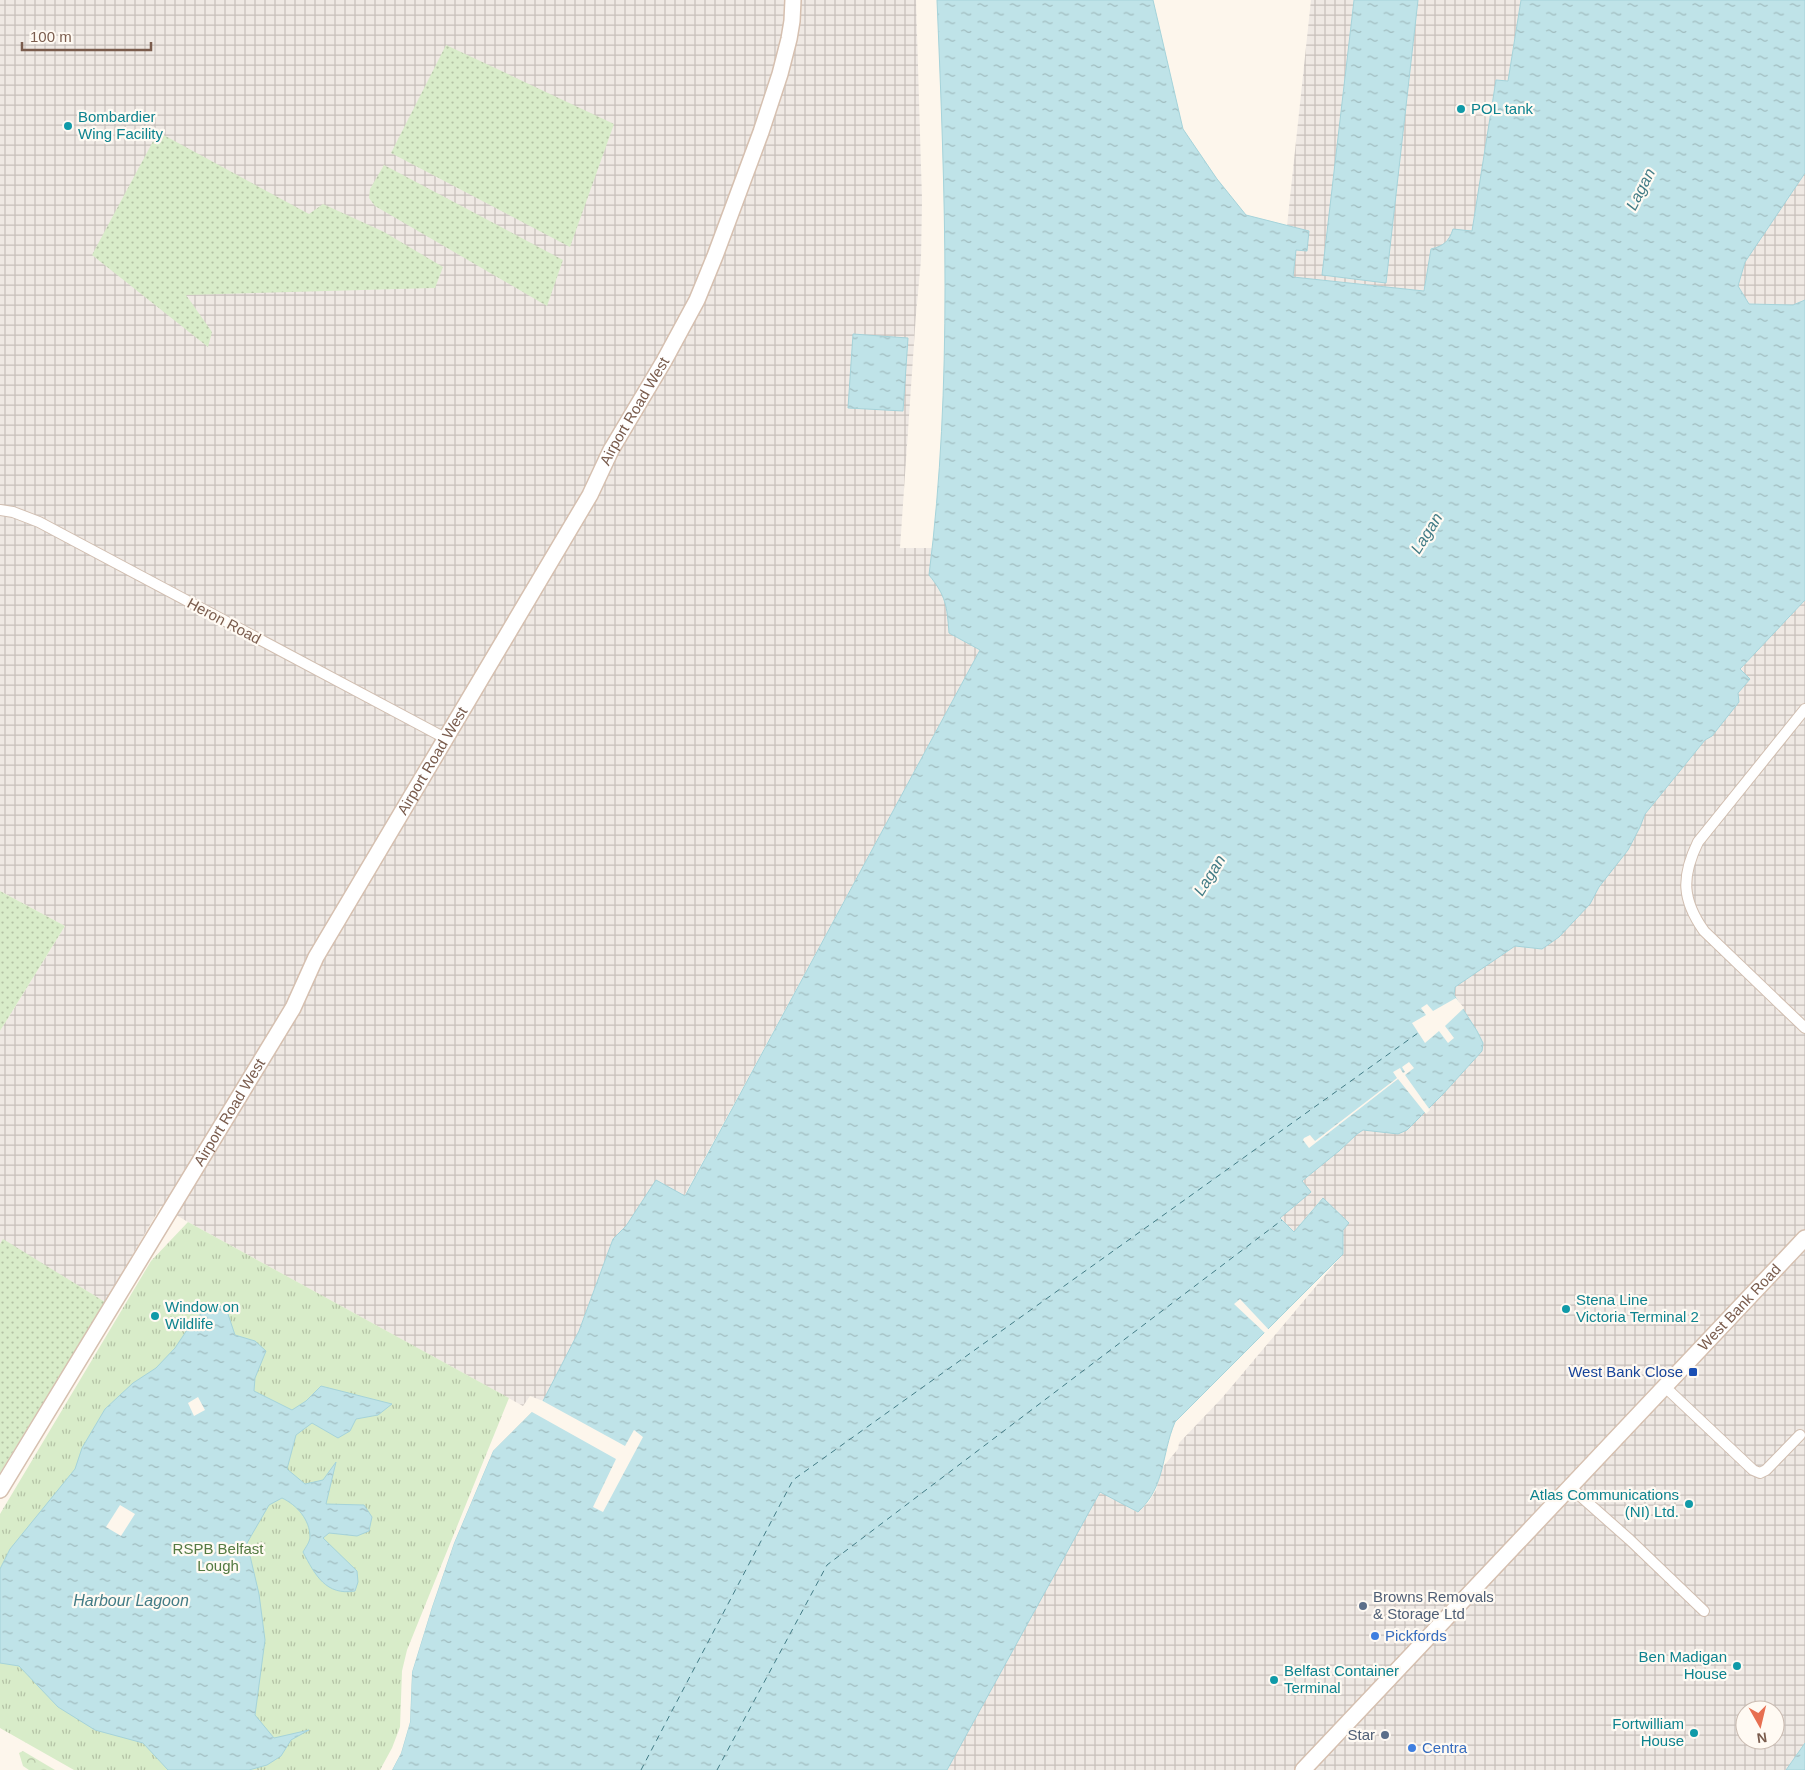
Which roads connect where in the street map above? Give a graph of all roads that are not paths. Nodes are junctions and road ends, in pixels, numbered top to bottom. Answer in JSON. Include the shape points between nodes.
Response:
{"nodes":[{"id":1,"x":792,"y":0,"type":"edge"},
{"id":2,"x":0,"y":510,"type":"edge"},
{"id":3,"x":1805,"y":709,"type":"edge"},
{"id":4,"x":445,"y":738,"type":"junction"},
{"id":5,"x":1805,"y":1028,"type":"edge"},
{"id":6,"x":1805,"y":1238,"type":"edge"},
{"id":7,"x":1664,"y":1386,"type":"junction"},
{"id":8,"x":1800,"y":1435,"type":"dead end"},
{"id":9,"x":1570,"y":1486,"type":"junction"},
{"id":10,"x":0,"y":1490,"type":"edge"},
{"id":11,"x":1704,"y":1611,"type":"dead end"},
{"id":12,"x":1303,"y":1770,"type":"edge"}],
"edges":[{"from":1,"to":4,"type":"street","name":"Airport Road West","via":[[792,21],[780,74],[697,300],[611,450],[590,495]]},
{"from":2,"to":4,"type":"street","name":"Heron Road","via":[[39,522]]},
{"from":3,"to":5,"type":"street","via":[[1698,842],[1687,869],[1686,886],[1693,916],[1704,932]]},
{"from":4,"to":10,"type":"street","name":"Airport Road West","via":[[316,957],[275,1038]]},
{"from":6,"to":7,"type":"street","name":"West Bank Road"},
{"from":7,"to":8,"type":"street","via":[[1760,1473]]},
{"from":7,"to":9,"type":"street","name":"West Bank Road"},
{"from":9,"to":11,"type":"street"},
{"from":9,"to":12,"type":"street","name":"West Bank Road"}]}
